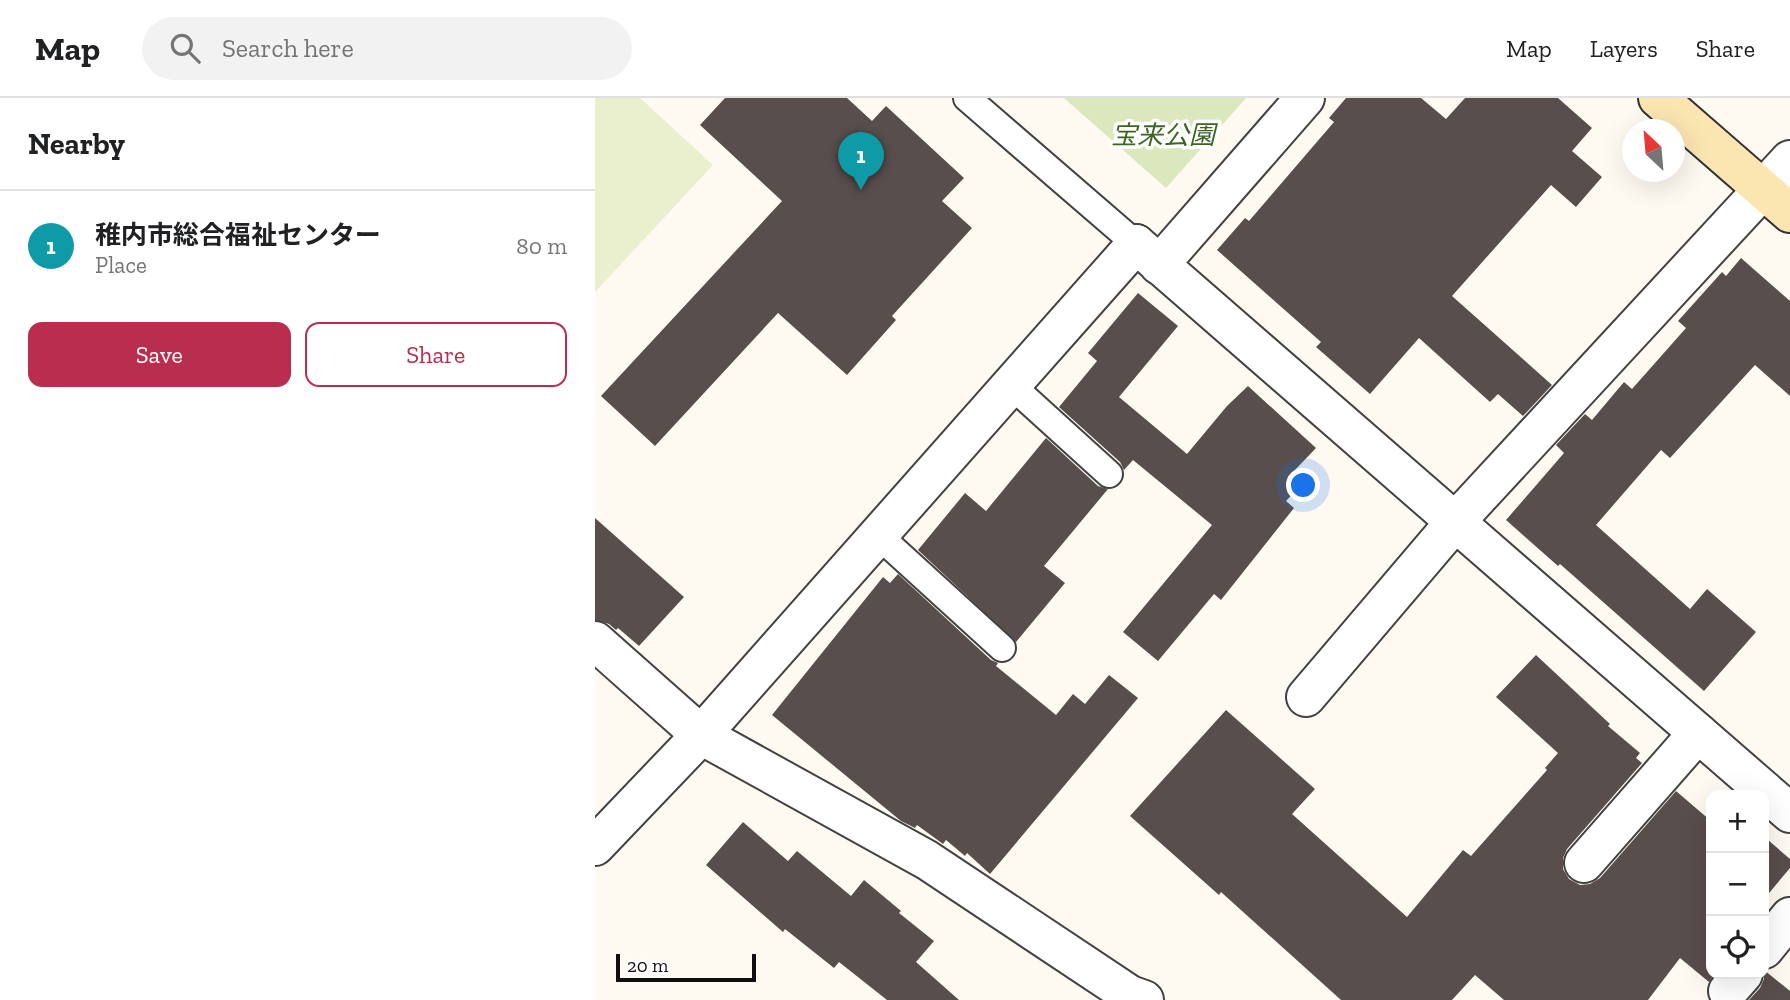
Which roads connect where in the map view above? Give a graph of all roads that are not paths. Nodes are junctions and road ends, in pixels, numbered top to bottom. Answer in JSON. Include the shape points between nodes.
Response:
{"nodes":[{"id":1,"x":967,"y":98,"type":"edge"},
{"id":2,"x":1305,"y":98,"type":"edge"},
{"id":3,"x":1658,"y":98,"type":"edge"},
{"id":4,"x":1790,"y":160,"type":"edge"},
{"id":5,"x":1776,"y":201,"type":"edge"},
{"id":6,"x":1148,"y":255,"type":"junction"},
{"id":7,"x":1011,"y":385,"type":"junction"},
{"id":8,"x":1109,"y":474,"type":"dead end"},
{"id":9,"x":1455,"y":522,"type":"junction"},
{"id":10,"x":879,"y":535,"type":"junction"},
{"id":11,"x":595,"y":641,"type":"edge"},
{"id":12,"x":1002,"y":648,"type":"dead end"},
{"id":13,"x":1306,"y":697,"type":"dead end"},
{"id":14,"x":1697,"y":733,"type":"junction"},
{"id":15,"x":701,"y":735,"type":"junction"},
{"id":16,"x":1790,"y":813,"type":"edge"},
{"id":17,"x":595,"y":846,"type":"edge"},
{"id":18,"x":1584,"y":863,"type":"dead end"},
{"id":19,"x":1790,"y":917,"type":"edge"},
{"id":20,"x":1769,"y":943,"type":"edge"},
{"id":21,"x":1144,"y":1000,"type":"edge"}],
"edges":[{"from":1,"to":6,"type":"lane"},
{"from":2,"to":6,"type":"street"},
{"from":3,"to":5,"type":"main road"},
{"from":4,"to":5,"type":"street"},
{"from":5,"to":9,"type":"street"},
{"from":6,"to":7,"type":"street"},
{"from":6,"to":9,"type":"street"},
{"from":7,"to":8,"type":"lane"},
{"from":7,"to":10,"type":"street"},
{"from":9,"to":13,"type":"street"},
{"from":9,"to":14,"type":"street"},
{"from":10,"to":12,"type":"lane"},
{"from":10,"to":15,"type":"street"},
{"from":11,"to":15,"type":"street"},
{"from":14,"to":16,"type":"street"},
{"from":14,"to":18,"type":"street"},
{"from":15,"to":17,"type":"street"},
{"from":15,"to":21,"type":"street","via":[[927,860]]},
{"from":19,"to":20,"type":"street"}]}
